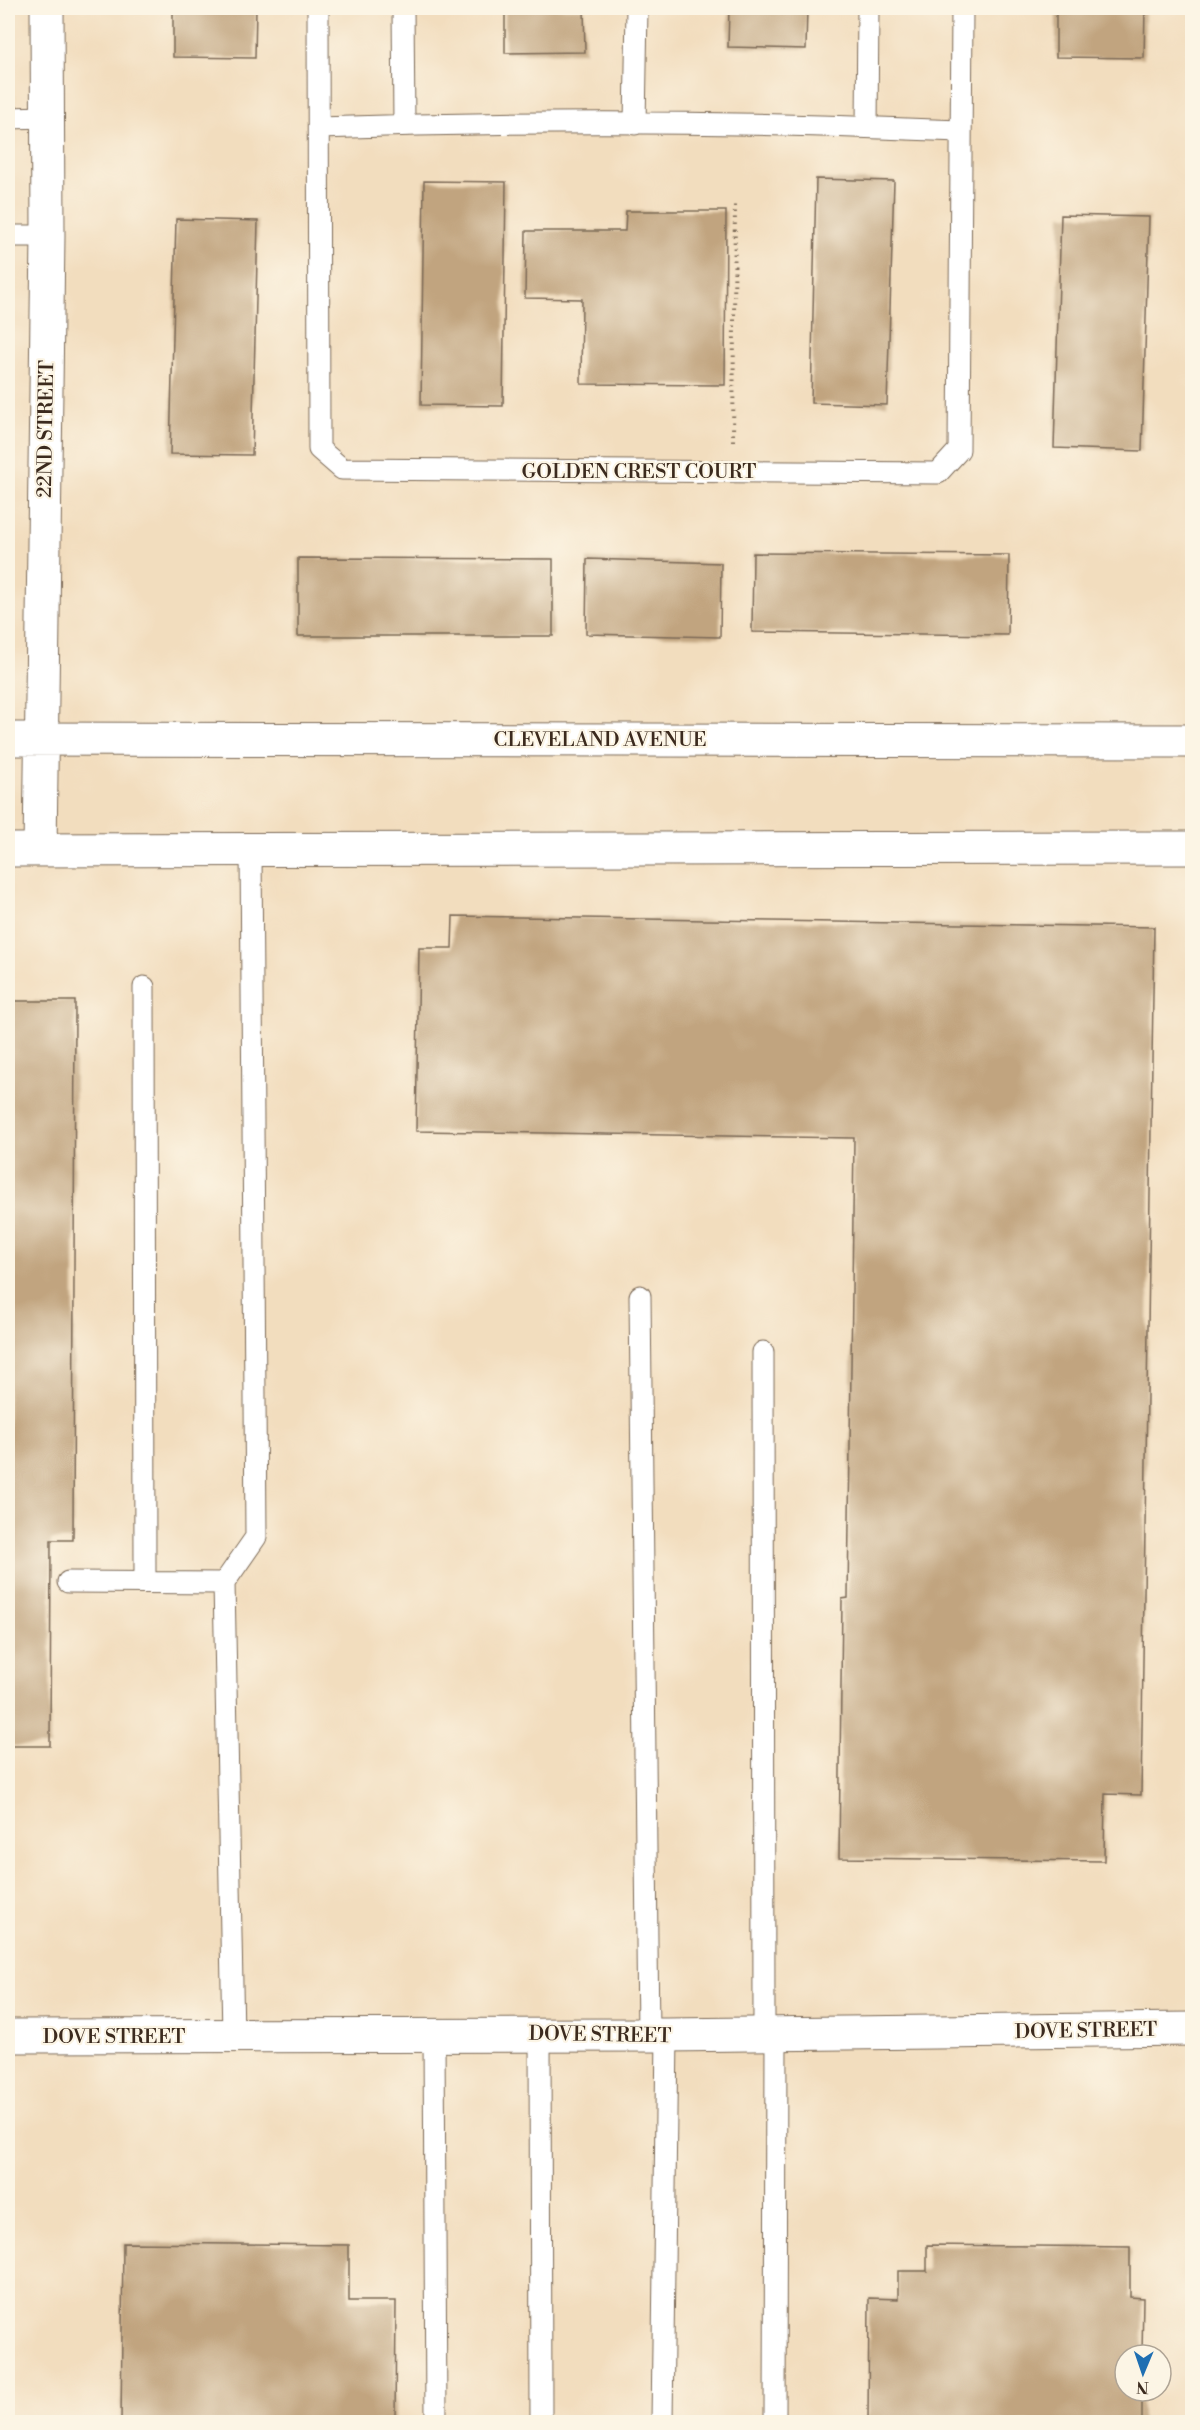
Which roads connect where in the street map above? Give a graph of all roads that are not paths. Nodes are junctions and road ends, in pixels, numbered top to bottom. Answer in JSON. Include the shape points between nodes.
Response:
{"nodes":[{"id":1,"x":47,"y":8,"type":"edge"},
{"id":2,"x":318,"y":8,"type":"edge"},
{"id":3,"x":403,"y":8,"type":"edge"},
{"id":4,"x":638,"y":8,"type":"edge"},
{"id":5,"x":868,"y":8,"type":"edge"},
{"id":6,"x":962,"y":8,"type":"edge"},
{"id":7,"x":47,"y":117,"type":"junction"},
{"id":8,"x":8,"y":118,"type":"edge"},
{"id":9,"x":404,"y":124,"type":"junction"},
{"id":10,"x":635,"y":124,"type":"junction"},
{"id":11,"x":867,"y":127,"type":"junction"},
{"id":12,"x":319,"y":128,"type":"junction"},
{"id":13,"x":960,"y":131,"type":"junction"},
{"id":14,"x":8,"y":236,"type":"edge"},
{"id":15,"x":48,"y":236,"type":"junction"},
{"id":16,"x":8,"y":739,"type":"edge"},
{"id":17,"x":41,"y":739,"type":"junction"},
{"id":18,"x":1192,"y":741,"type":"edge"},
{"id":19,"x":1192,"y":848,"type":"edge"},
{"id":20,"x":8,"y":850,"type":"edge"},
{"id":21,"x":40,"y":850,"type":"junction"},
{"id":22,"x":251,"y":851,"type":"junction"},
{"id":23,"x":144,"y":987,"type":"dead end"},
{"id":24,"x":640,"y":1296,"type":"dead end"},
{"id":25,"x":763,"y":1352,"type":"dead end"},
{"id":26,"x":68,"y":1582,"type":"dead end"},
{"id":27,"x":145,"y":1582,"type":"junction"},
{"id":28,"x":224,"y":1583,"type":"junction"},
{"id":29,"x":1192,"y":2029,"type":"edge"},
{"id":30,"x":540,"y":2033,"type":"junction"},
{"id":31,"x":434,"y":2034,"type":"junction"},
{"id":32,"x":770,"y":2034,"type":"junction"},
{"id":33,"x":233,"y":2035,"type":"junction"},
{"id":34,"x":658,"y":2035,"type":"junction"},
{"id":35,"x":8,"y":2036,"type":"edge"},
{"id":36,"x":436,"y":2422,"type":"edge"},
{"id":37,"x":541,"y":2422,"type":"edge"},
{"id":38,"x":662,"y":2422,"type":"edge"},
{"id":39,"x":775,"y":2422,"type":"edge"}],
"edges":[{"from":1,"to":7,"type":"street","name":"22ND STREET"},
{"from":2,"to":12,"type":"lane","name":"GOLDEN CREST COURT"},
{"from":3,"to":9,"type":"lane"},
{"from":4,"to":10,"type":"lane"},
{"from":5,"to":11,"type":"lane"},
{"from":6,"to":13,"type":"lane","name":"GOLDEN CREST COURT"},
{"from":7,"to":8,"type":"lane"},
{"from":7,"to":15,"type":"street","name":"22ND STREET"},
{"from":9,"to":10,"type":"lane"},
{"from":9,"to":12,"type":"lane"},
{"from":10,"to":11,"type":"lane"},
{"from":11,"to":13,"type":"lane"},
{"from":12,"to":13,"type":"lane","name":"GOLDEN CREST COURT","via":[[319,450],[342,469],[926,473],[938,473],[959,450]]},
{"from":14,"to":15,"type":"lane"},
{"from":15,"to":17,"type":"street","name":"22ND STREET"},
{"from":16,"to":17,"type":"street","name":"CLEVELAND AVENUE"},
{"from":17,"to":18,"type":"street","name":"CLEVELAND AVENUE"},
{"from":17,"to":21,"type":"street","name":"22ND STREET"},
{"from":19,"to":22,"type":"street"},
{"from":20,"to":21,"type":"street"},
{"from":21,"to":22,"type":"street"},
{"from":22,"to":28,"type":"lane","via":[[256,1537]]},
{"from":23,"to":27,"type":"lane"},
{"from":24,"to":34,"type":"lane"},
{"from":25,"to":32,"type":"lane"},
{"from":26,"to":27,"type":"lane"},
{"from":27,"to":28,"type":"lane"},
{"from":28,"to":33,"type":"lane"},
{"from":29,"to":32,"type":"street","name":"DOVE STREET"},
{"from":30,"to":31,"type":"street","name":"DOVE STREET"},
{"from":30,"to":34,"type":"street","name":"DOVE STREET"},
{"from":30,"to":37,"type":"lane"},
{"from":31,"to":33,"type":"street","name":"DOVE STREET"},
{"from":31,"to":36,"type":"lane"},
{"from":32,"to":34,"type":"street","name":"DOVE STREET"},
{"from":32,"to":39,"type":"lane"},
{"from":33,"to":35,"type":"street","name":"DOVE STREET"},
{"from":34,"to":38,"type":"lane"}]}
